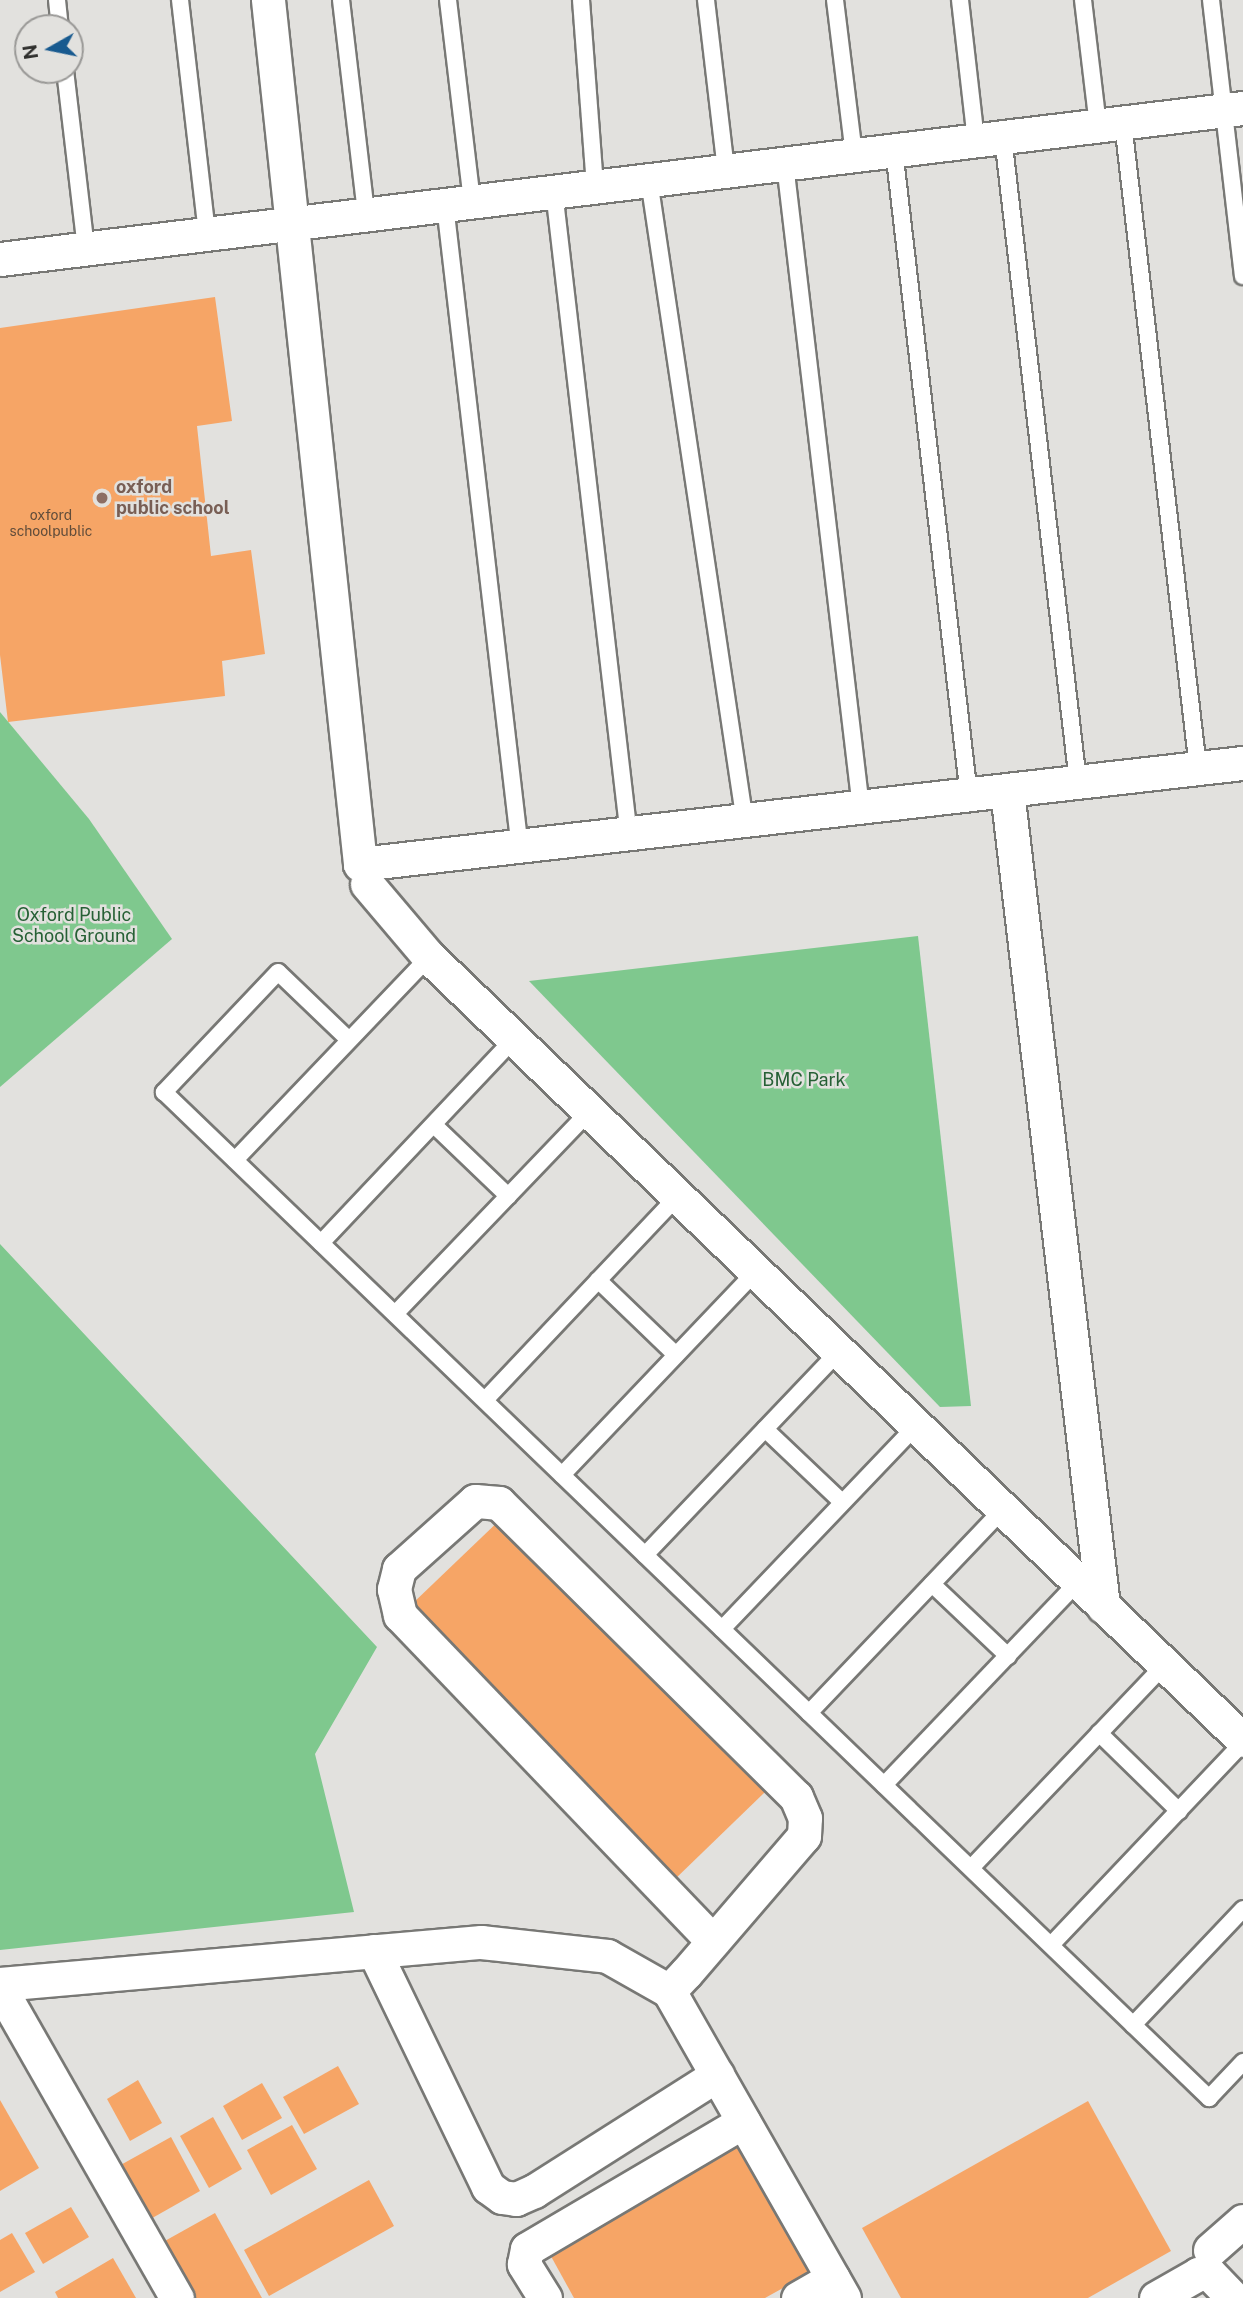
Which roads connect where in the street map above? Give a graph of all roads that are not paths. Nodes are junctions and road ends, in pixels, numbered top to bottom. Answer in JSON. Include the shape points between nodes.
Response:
{"nodes":[{"id":1,"x":180,"y":0,"type":"edge"},
{"id":2,"x":268,"y":0,"type":"edge"},
{"id":3,"x":341,"y":0,"type":"edge"},
{"id":4,"x":448,"y":0,"type":"edge"},
{"id":5,"x":581,"y":0,"type":"edge"},
{"id":6,"x":706,"y":0,"type":"edge"},
{"id":7,"x":835,"y":0,"type":"edge"},
{"id":8,"x":960,"y":0,"type":"edge"},
{"id":9,"x":1083,"y":0,"type":"edge"},
{"id":10,"x":1211,"y":0,"type":"edge"},
{"id":11,"x":67,"y":84,"type":"edge"},
{"id":12,"x":1233,"y":109,"type":"edge"},
{"id":13,"x":1110,"y":124,"type":"junction"},
{"id":14,"x":990,"y":139,"type":"junction"},
{"id":15,"x":894,"y":150,"type":"junction"},
{"id":16,"x":853,"y":155,"type":"junction"},
{"id":17,"x":785,"y":164,"type":"junction"},
{"id":18,"x":726,"y":171,"type":"junction"},
{"id":19,"x":649,"y":180,"type":"junction"},
{"id":20,"x":595,"y":186,"type":"junction"},
{"id":21,"x":554,"y":191,"type":"junction"},
{"id":22,"x":458,"y":203,"type":"junction"},
{"id":23,"x":366,"y":214,"type":"junction"},
{"id":24,"x":295,"y":223,"type":"junction"},
{"id":25,"x":207,"y":234,"type":"junction"},
{"id":26,"x":86,"y":248,"type":"junction"},
{"id":27,"x":0,"y":258,"type":"edge"},
{"id":28,"x":1243,"y":276,"type":"edge"},
{"id":29,"x":1243,"y":763,"type":"edge"},
{"id":30,"x":1198,"y":768,"type":"junction"},
{"id":31,"x":1078,"y":782,"type":"junction"},
{"id":32,"x":1007,"y":791,"type":"junction"},
{"id":33,"x":969,"y":796,"type":"junction"},
{"id":34,"x":861,"y":808,"type":"junction"},
{"id":35,"x":745,"y":822,"type":"junction"},
{"id":36,"x":629,"y":836,"type":"junction"},
{"id":37,"x":520,"y":849,"type":"junction"},
{"id":38,"x":364,"y":874,"type":"junction"},
{"id":39,"x":429,"y":957,"type":"junction"},
{"id":40,"x":514,"y":1039,"type":"junction"},
{"id":41,"x":349,"y":1040,"type":"junction"},
{"id":42,"x":590,"y":1111,"type":"junction"},
{"id":43,"x":434,"y":1125,"type":"junction"},
{"id":44,"x":235,"y":1160,"type":"junction"},
{"id":45,"x":508,"y":1196,"type":"junction"},
{"id":46,"x":678,"y":1196,"type":"junction"},
{"id":47,"x":321,"y":1243,"type":"junction"},
{"id":48,"x":756,"y":1271,"type":"junction"},
{"id":49,"x":598,"y":1280,"type":"junction"},
{"id":50,"x":395,"y":1314,"type":"junction"},
{"id":51,"x":839,"y":1352,"type":"junction"},
{"id":52,"x":676,"y":1354,"type":"junction"},
{"id":53,"x":485,"y":1400,"type":"junction"},
{"id":54,"x":916,"y":1426,"type":"junction"},
{"id":55,"x":765,"y":1429,"type":"junction"},
{"id":56,"x":562,"y":1475,"type":"junction"},
{"id":57,"x":842,"y":1502,"type":"junction"},
{"id":58,"x":1003,"y":1509,"type":"junction"},
{"id":59,"x":645,"y":1555,"type":"junction"},
{"id":60,"x":1078,"y":1582,"type":"junction"},
{"id":61,"x":932,"y":1584,"type":"junction"},
{"id":62,"x":1103,"y":1606,"type":"junction"},
{"id":63,"x":722,"y":1629,"type":"junction"},
{"id":64,"x":1007,"y":1656,"type":"junction"},
{"id":65,"x":1164,"y":1665,"type":"junction"},
{"id":66,"x":809,"y":1713,"type":"junction"},
{"id":67,"x":1099,"y":1733,"type":"junction"},
{"id":68,"x":1243,"y":1742,"type":"edge"},
{"id":69,"x":884,"y":1786,"type":"junction"},
{"id":70,"x":1179,"y":1811,"type":"junction"},
{"id":71,"x":971,"y":1868,"type":"junction"},
{"id":72,"x":1243,"y":1909,"type":"edge"},
{"id":73,"x":713,"y":1941,"type":"junction"},
{"id":74,"x":1051,"y":1945,"type":"junction"},
{"id":75,"x":374,"y":1951,"type":"junction"},
{"id":76,"x":0,"y":1986,"type":"edge"},
{"id":77,"x":668,"y":1991,"type":"junction"},
{"id":78,"x":1133,"y":2025,"type":"junction"},
{"id":79,"x":1243,"y":2062,"type":"edge"},
{"id":80,"x":717,"y":2075,"type":"junction"},
{"id":81,"x":743,"y":2122,"type":"junction"},
{"id":82,"x":1243,"y":2221,"type":"edge"},
{"id":83,"x":1210,"y":2250,"type":"dead end"},
{"id":84,"x":840,"y":2293,"type":"edge"},
{"id":85,"x":177,"y":2298,"type":"edge"},
{"id":86,"x":545,"y":2298,"type":"edge"},
{"id":87,"x":798,"y":2298,"type":"edge"},
{"id":88,"x":1156,"y":2298,"type":"edge"},
{"id":89,"x":1233,"y":2298,"type":"edge"}],
"edges":[{"from":1,"to":25,"type":"lane"},
{"from":2,"to":24,"type":"street"},
{"from":3,"to":23,"type":"lane"},
{"from":4,"to":22,"type":"lane"},
{"from":5,"to":20,"type":"lane"},
{"from":6,"to":18,"type":"lane"},
{"from":7,"to":16,"type":"lane"},
{"from":8,"to":14,"type":"lane"},
{"from":9,"to":13,"type":"lane"},
{"from":10,"to":12,"type":"lane"},
{"from":11,"to":26,"type":"lane"},
{"from":12,"to":13,"type":"street"},
{"from":12,"to":28,"type":"lane"},
{"from":13,"to":14,"type":"street"},
{"from":13,"to":30,"type":"lane"},
{"from":14,"to":15,"type":"street"},
{"from":14,"to":31,"type":"lane"},
{"from":15,"to":16,"type":"street"},
{"from":15,"to":33,"type":"lane"},
{"from":16,"to":17,"type":"street"},
{"from":17,"to":18,"type":"street"},
{"from":17,"to":34,"type":"lane"},
{"from":18,"to":19,"type":"street"},
{"from":19,"to":20,"type":"street"},
{"from":19,"to":35,"type":"lane"},
{"from":20,"to":21,"type":"street"},
{"from":21,"to":22,"type":"street"},
{"from":21,"to":36,"type":"lane"},
{"from":22,"to":23,"type":"street"},
{"from":22,"to":37,"type":"lane"},
{"from":23,"to":24,"type":"street"},
{"from":24,"to":25,"type":"street"},
{"from":24,"to":38,"type":"street"},
{"from":25,"to":26,"type":"street"},
{"from":26,"to":27,"type":"street"},
{"from":29,"to":30,"type":"street"},
{"from":30,"to":31,"type":"street"},
{"from":31,"to":32,"type":"street"},
{"from":32,"to":33,"type":"street"},
{"from":32,"to":62,"type":"street"},
{"from":33,"to":34,"type":"street"},
{"from":34,"to":35,"type":"street"},
{"from":35,"to":36,"type":"street"},
{"from":36,"to":37,"type":"street"},
{"from":37,"to":38,"type":"street"},
{"from":38,"to":39,"type":"street"},
{"from":39,"to":40,"type":"street"},
{"from":39,"to":41,"type":"lane"},
{"from":40,"to":42,"type":"street"},
{"from":40,"to":43,"type":"lane"},
{"from":41,"to":44,"type":"lane"},
{"from":41,"to":44,"type":"lane","via":[[278,972],[173,1082],[164,1092]]},
{"from":42,"to":45,"type":"lane"},
{"from":42,"to":46,"type":"street"},
{"from":43,"to":45,"type":"lane"},
{"from":43,"to":47,"type":"lane"},
{"from":44,"to":47,"type":"lane"},
{"from":45,"to":50,"type":"lane"},
{"from":46,"to":48,"type":"street"},
{"from":46,"to":49,"type":"lane"},
{"from":47,"to":50,"type":"lane"},
{"from":48,"to":51,"type":"street"},
{"from":48,"to":52,"type":"lane"},
{"from":49,"to":52,"type":"lane"},
{"from":49,"to":53,"type":"lane"},
{"from":50,"to":53,"type":"lane"},
{"from":51,"to":54,"type":"street"},
{"from":51,"to":55,"type":"lane"},
{"from":52,"to":56,"type":"lane"},
{"from":53,"to":56,"type":"lane"},
{"from":54,"to":57,"type":"lane"},
{"from":54,"to":58,"type":"street"},
{"from":55,"to":57,"type":"lane"},
{"from":55,"to":59,"type":"lane"},
{"from":56,"to":59,"type":"lane"},
{"from":57,"to":63,"type":"lane"},
{"from":58,"to":60,"type":"street"},
{"from":58,"to":61,"type":"lane"},
{"from":59,"to":63,"type":"lane"},
{"from":60,"to":62,"type":"street"},
{"from":60,"to":64,"type":"lane"},
{"from":61,"to":64,"type":"lane"},
{"from":61,"to":66,"type":"lane"},
{"from":62,"to":65,"type":"street"},
{"from":63,"to":66,"type":"lane"},
{"from":64,"to":69,"type":"lane"},
{"from":65,"to":67,"type":"lane"},
{"from":65,"to":68,"type":"street"},
{"from":66,"to":69,"type":"lane"},
{"from":67,"to":70,"type":"lane"},
{"from":67,"to":71,"type":"lane"},
{"from":68,"to":70,"type":"lane"},
{"from":69,"to":71,"type":"lane"},
{"from":70,"to":74,"type":"lane"},
{"from":71,"to":74,"type":"lane"},
{"from":72,"to":78,"type":"lane"},
{"from":73,"to":73,"type":"street","via":[[804,1836],[796,1797],[499,1503],[475,1501],[399,1569],[394,1588],[400,1615]]},
{"from":73,"to":77,"type":"street"},
{"from":74,"to":78,"type":"lane"},
{"from":75,"to":76,"type":"street"},
{"from":75,"to":77,"type":"street","via":[[481,1942],[607,1956]]},
{"from":75,"to":80,"type":"street","via":[[488,2187],[502,2197],[516,2199],[534,2191]]},
{"from":76,"to":85,"type":"street"},
{"from":77,"to":80,"type":"street"},
{"from":78,"to":79,"type":"lane","via":[[1209,2098]]},
{"from":80,"to":81,"type":"street"},
{"from":81,"to":84,"type":"street"},
{"from":81,"to":86,"type":"street","via":[[527,2249],[524,2264]]},
{"from":82,"to":83,"type":"street"},
{"from":84,"to":87,"type":"street"},
{"from":88,"to":89,"type":"street","via":[[1198,2274],[1209,2273]]}]}
